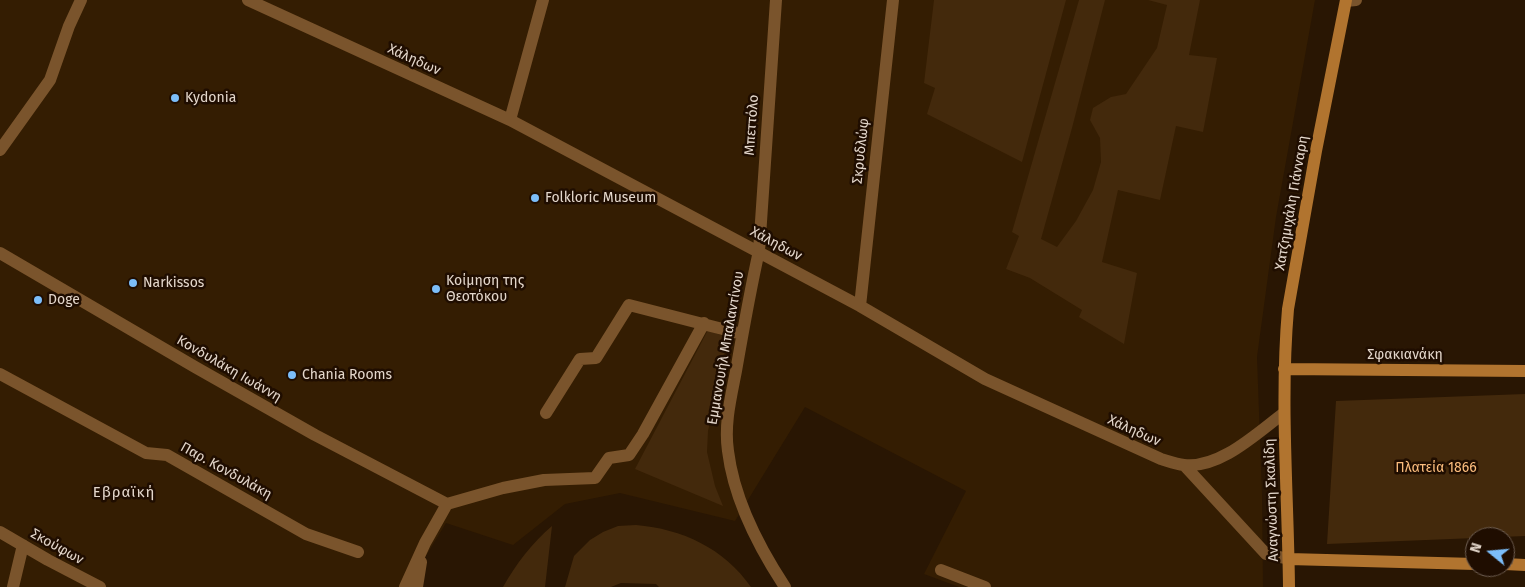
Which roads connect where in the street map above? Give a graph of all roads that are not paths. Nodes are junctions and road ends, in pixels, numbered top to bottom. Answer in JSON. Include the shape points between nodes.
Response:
{"nodes":[{"id":1,"x":81,"y":0,"type":"edge"},
{"id":2,"x":248,"y":0,"type":"edge"},
{"id":3,"x":543,"y":0,"type":"edge"},
{"id":4,"x":776,"y":0,"type":"edge"},
{"id":5,"x":892,"y":0,"type":"edge"},
{"id":6,"x":1349,"y":0,"type":"edge"},
{"id":7,"x":510,"y":120,"type":"junction"},
{"id":8,"x":0,"y":150,"type":"edge"},
{"id":9,"x":759,"y":251,"type":"junction"},
{"id":10,"x":0,"y":253,"type":"edge"},
{"id":11,"x":860,"y":306,"type":"junction"},
{"id":12,"x":704,"y":323,"type":"junction"},
{"id":13,"x":742,"y":334,"type":"junction"},
{"id":14,"x":1284,"y":369,"type":"junction"},
{"id":15,"x":1525,"y":371,"type":"edge"},
{"id":16,"x":0,"y":374,"type":"edge"},
{"id":17,"x":1284,"y":412,"type":"junction"},
{"id":18,"x":546,"y":413,"type":"dead end"},
{"id":19,"x":1184,"y":465,"type":"junction"},
{"id":20,"x":447,"y":504,"type":"junction"},
{"id":21,"x":0,"y":532,"type":"edge"},
{"id":22,"x":425,"y":543,"type":"junction"},
{"id":23,"x":23,"y":545,"type":"junction"},
{"id":24,"x":358,"y":552,"type":"dead end"},
{"id":25,"x":1289,"y":558,"type":"junction"},
{"id":26,"x":1465,"y":564,"type":"edge"},
{"id":27,"x":941,"y":570,"type":"dead end"},
{"id":28,"x":12,"y":587,"type":"edge"},
{"id":29,"x":100,"y":587,"type":"edge"},
{"id":30,"x":405,"y":587,"type":"edge"},
{"id":31,"x":417,"y":587,"type":"edge"},
{"id":32,"x":785,"y":587,"type":"edge"},
{"id":33,"x":985,"y":587,"type":"edge"},
{"id":34,"x":1289,"y":587,"type":"edge"}],
"edges":[{"from":1,"to":8,"type":"street","via":[[50,80]]},
{"from":2,"to":7,"type":"street","name":"Χάληδων"},
{"from":3,"to":7,"type":"street"},
{"from":4,"to":9,"type":"street","name":"Μπεττόλο"},
{"from":5,"to":11,"type":"street","name":"Σκρυδλώφ"},
{"from":6,"to":14,"type":"main road","name":"Χατζημιχάλη Γιάνναρη","via":[[1316,150],[1288,309]]},
{"from":7,"to":9,"type":"street","name":"Χάληδων"},
{"from":9,"to":11,"type":"street","name":"Χάληδων"},
{"from":9,"to":13,"type":"street","name":"Εμμανουήλ Μπαλαντίνου"},
{"from":10,"to":20,"type":"street","name":"Κονδυλάκη Ιωάννη","via":[[315,435]]},
{"from":11,"to":19,"type":"street","name":"Χάληδων","via":[[985,378],[1138,450]]},
{"from":12,"to":13,"type":"street"},
{"from":12,"to":18,"type":"street","via":[[629,304],[596,358],[580,359]]},
{"from":12,"to":20,"type":"street","via":[[629,455],[609,458],[595,478],[544,480]]},
{"from":13,"to":32,"type":"street","name":"Εμμανουήλ Μπαλαντίνου","via":[[726,429],[731,469],[760,546]]},
{"from":14,"to":15,"type":"main road","name":"Σφακιανάκη"},
{"from":14,"to":17,"type":"main road","name":"Χατζημιχάλη Γιάνναρη"},
{"from":16,"to":24,"type":"street","name":"Παρ. Κονδυλάκη","via":[[146,452],[167,455],[306,534]]},
{"from":17,"to":19,"type":"street","name":"Χάληδων","via":[[1223,457]]},
{"from":17,"to":25,"type":"main road","name":"Αναγνώστη Σκαλίδη"},
{"from":19,"to":25,"type":"street","via":[[1266,554]]},
{"from":20,"to":22,"type":"street"},
{"from":21,"to":23,"type":"street","name":"Σκούφων"},
{"from":22,"to":30,"type":"street"},
{"from":22,"to":31,"type":"street"},
{"from":23,"to":28,"type":"street"},
{"from":23,"to":29,"type":"street","name":"Σκούφων"},
{"from":25,"to":26,"type":"main road"},
{"from":25,"to":34,"type":"main road","name":"Αναγνώστη Σκαλίδη"},
{"from":27,"to":33,"type":"street"}]}
